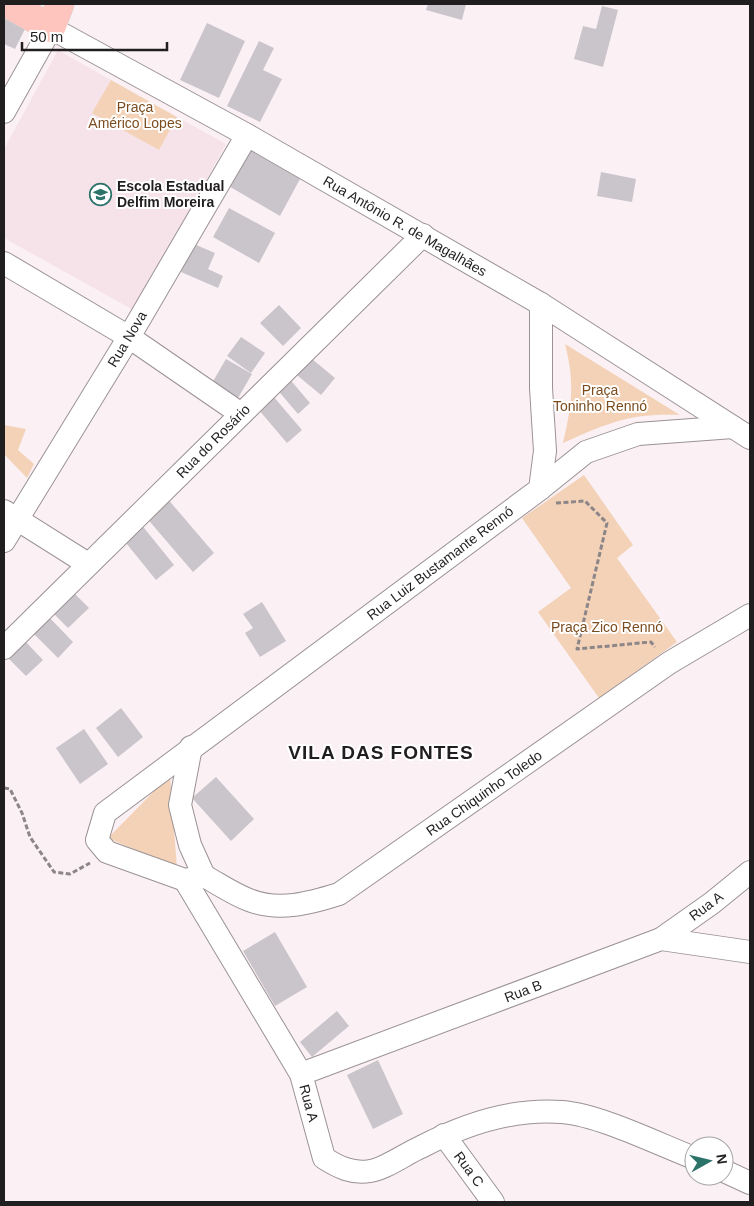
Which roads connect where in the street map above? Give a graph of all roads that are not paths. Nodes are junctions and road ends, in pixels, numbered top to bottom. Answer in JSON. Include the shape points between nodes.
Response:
{"nodes":[{"id":1,"x":8,"y":4,"type":"edge"},
{"id":2,"x":56,"y":16,"type":"edge"},
{"id":3,"x":4,"y":112,"type":"edge"},
{"id":4,"x":247,"y":135,"type":"junction"},
{"id":5,"x":423,"y":235,"type":"junction"},
{"id":6,"x":4,"y":263,"type":"edge"},
{"id":7,"x":541,"y":304,"type":"junction"},
{"id":8,"x":129,"y":337,"type":"junction"},
{"id":9,"x":241,"y":414,"type":"junction"},
{"id":10,"x":741,"y":432,"type":"edge"},
{"id":11,"x":540,"y":489,"type":"junction"},
{"id":12,"x":11,"y":515,"type":"edge"},
{"id":13,"x":4,"y":541,"type":"edge"},
{"id":14,"x":88,"y":564,"type":"junction"},
{"id":15,"x":747,"y":623,"type":"edge"},
{"id":16,"x":4,"y":648,"type":"edge"},
{"id":17,"x":192,"y":747,"type":"junction"},
{"id":18,"x":107,"y":852,"type":"joint"},
{"id":19,"x":750,"y":872,"type":"edge"},
{"id":20,"x":195,"y":878,"type":"junction"},
{"id":21,"x":661,"y":939,"type":"junction"},
{"id":22,"x":750,"y":952,"type":"edge"},
{"id":23,"x":301,"y":1074,"type":"junction"},
{"id":24,"x":444,"y":1135,"type":"junction"},
{"id":25,"x":684,"y":1154,"type":"edge"},
{"id":26,"x":734,"y":1176,"type":"edge"},
{"id":27,"x":750,"y":1184,"type":"edge"},
{"id":28,"x":493,"y":1202,"type":"edge"}],
"edges":[{"from":1,"to":2,"type":"main road"},
{"from":2,"to":3,"type":"street"},
{"from":2,"to":4,"type":"street","name":"Rua Antônio R. de Magalhães"},
{"from":4,"to":5,"type":"street","name":"Rua Antônio R. de Magalhães"},
{"from":4,"to":8,"type":"street","name":"Rua Nova"},
{"from":5,"to":7,"type":"street","name":"Rua Antônio R. de Magalhães"},
{"from":5,"to":9,"type":"street","name":"Rua do Rosário"},
{"from":6,"to":8,"type":"street"},
{"from":7,"to":10,"type":"street","name":"Rua Antônio R. de Magalhães"},
{"from":7,"to":11,"type":"street","via":[[545,451]]},
{"from":8,"to":9,"type":"street"},
{"from":8,"to":12,"type":"street","name":"Rua Nova"},
{"from":9,"to":14,"type":"street","name":"Rua do Rosário"},
{"from":10,"to":11,"type":"street","via":[[638,434],[586,452]]},
{"from":11,"to":17,"type":"street","name":"Rua Luiz Bustamante Rennó"},
{"from":12,"to":13,"type":"street","name":"Rua Nova"},
{"from":12,"to":14,"type":"street"},
{"from":14,"to":16,"type":"street","name":"Rua do Rosário"},
{"from":15,"to":20,"type":"street","name":"Rua Chiquinho Toledo","via":[[669,662],[339,894],[305,905],[278,905],[249,900]]},
{"from":17,"to":18,"type":"street","name":"Rua Luiz Bustamante Rennó","via":[[105,813],[97,840]]},
{"from":17,"to":20,"type":"street","name":"Rua A","via":[[180,805]]},
{"from":18,"to":20,"type":"street","name":"Rua Chiquinho Toledo"},
{"from":19,"to":21,"type":"street","name":"Rua A"},
{"from":20,"to":23,"type":"street","name":"Rua A"},
{"from":21,"to":22,"type":"street","name":"Rua B"},
{"from":21,"to":23,"type":"street","name":"Rua B"},
{"from":23,"to":24,"type":"street","name":"Rua A","via":[[324,1158],[338,1167],[356,1172],[372,1171]]},
{"from":24,"to":25,"type":"street","name":"Rua A","via":[[508,1114],[563,1112],[606,1123]]},
{"from":24,"to":28,"type":"street","name":"Rua C"},
{"from":26,"to":27,"type":"street"}]}
